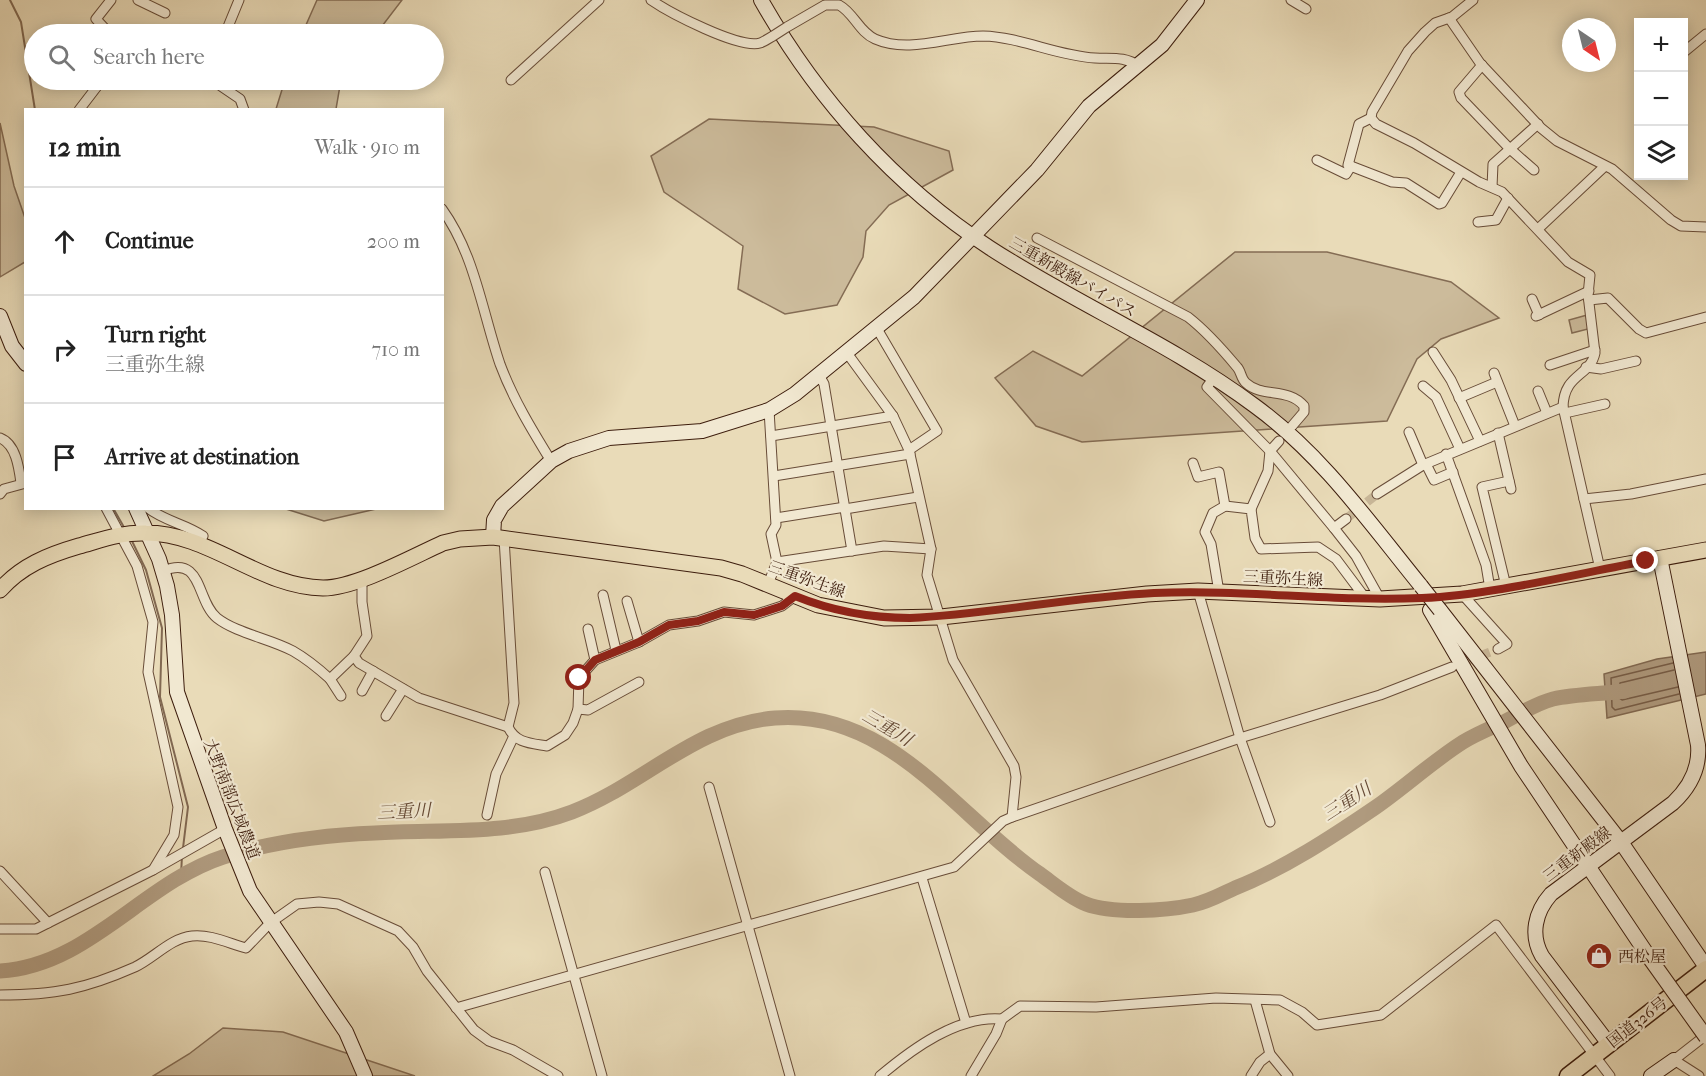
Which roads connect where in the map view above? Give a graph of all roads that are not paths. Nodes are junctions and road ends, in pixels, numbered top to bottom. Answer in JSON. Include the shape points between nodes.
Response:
{"nodes":[{"id":1,"x":111,"y":0,"type":"edge"},
{"id":2,"x":138,"y":0,"type":"edge"},
{"id":3,"x":239,"y":0,"type":"edge"},
{"id":4,"x":599,"y":0,"type":"edge"},
{"id":5,"x":651,"y":0,"type":"edge"},
{"id":6,"x":761,"y":0,"type":"edge"},
{"id":7,"x":1197,"y":0,"type":"edge"},
{"id":8,"x":1291,"y":0,"type":"edge"},
{"id":9,"x":1473,"y":0,"type":"edge"},
{"id":10,"x":1306,"y":9,"type":"dead end"},
{"id":11,"x":165,"y":13,"type":"dead end"},
{"id":12,"x":1449,"y":18,"type":"junction"},
{"id":13,"x":97,"y":24,"type":"edge"},
{"id":14,"x":229,"y":24,"type":"edge"},
{"id":15,"x":1706,"y":34,"type":"edge"},
{"id":16,"x":1688,"y":47,"type":"edge"},
{"id":17,"x":1482,"y":65,"type":"junction"},
{"id":18,"x":1139,"y":66,"type":"junction"},
{"id":19,"x":511,"y":80,"type":"dead end"},
{"id":20,"x":94,"y":90,"type":"edge"},
{"id":21,"x":227,"y":90,"type":"edge"},
{"id":22,"x":81,"y":108,"type":"edge"},
{"id":23,"x":243,"y":108,"type":"edge"},
{"id":24,"x":1371,"y":118,"type":"junction"},
{"id":25,"x":1538,"y":124,"type":"junction"},
{"id":26,"x":1509,"y":148,"type":"junction"},
{"id":27,"x":1317,"y":160,"type":"dead end"},
{"id":28,"x":1605,"y":165,"type":"junction"},
{"id":29,"x":1351,"y":166,"type":"junction"},
{"id":30,"x":1534,"y":170,"type":"dead end"},
{"id":31,"x":1461,"y":172,"type":"junction"},
{"id":32,"x":1492,"y":187,"type":"junction"},
{"id":33,"x":1508,"y":198,"type":"junction"},
{"id":34,"x":444,"y":212,"type":"edge"},
{"id":35,"x":1478,"y":222,"type":"dead end"},
{"id":36,"x":1706,"y":227,"type":"edge"},
{"id":37,"x":1538,"y":229,"type":"junction"},
{"id":38,"x":973,"y":236,"type":"junction"},
{"id":39,"x":1037,"y":238,"type":"dead end"},
{"id":40,"x":1589,"y":296,"type":"junction"},
{"id":41,"x":1532,"y":299,"type":"dead end"},
{"id":42,"x":0,"y":316,"type":"edge"},
{"id":43,"x":1706,"y":317,"type":"edge"},
{"id":44,"x":876,"y":327,"type":"junction"},
{"id":45,"x":1595,"y":350,"type":"junction"},
{"id":46,"x":1433,"y":352,"type":"dead end"},
{"id":47,"x":847,"y":353,"type":"junction"},
{"id":48,"x":24,"y":361,"type":"edge"},
{"id":49,"x":1635,"y":361,"type":"dead end"},
{"id":50,"x":1550,"y":365,"type":"dead end"},
{"id":51,"x":1586,"y":367,"type":"junction"},
{"id":52,"x":819,"y":375,"type":"junction"},
{"id":53,"x":1214,"y":377,"type":"junction"},
{"id":54,"x":1423,"y":386,"type":"dead end"},
{"id":55,"x":1538,"y":391,"type":"dead end"},
{"id":56,"x":1459,"y":398,"type":"junction"},
{"id":57,"x":1605,"y":404,"type":"dead end"},
{"id":58,"x":769,"y":410,"type":"junction"},
{"id":59,"x":1564,"y":410,"type":"junction"},
{"id":60,"x":1547,"y":413,"type":"junction"},
{"id":61,"x":893,"y":416,"type":"junction"},
{"id":62,"x":831,"y":425,"type":"junction"},
{"id":63,"x":1292,"y":426,"type":"dead end"},
{"id":64,"x":1515,"y":426,"type":"junction"},
{"id":65,"x":1409,"y":432,"type":"dead end"},
{"id":66,"x":1498,"y":433,"type":"junction"},
{"id":67,"x":771,"y":436,"type":"junction"},
{"id":68,"x":0,"y":438,"type":"edge"},
{"id":69,"x":1279,"y":441,"type":"dead end"},
{"id":70,"x":1480,"y":441,"type":"junction"},
{"id":71,"x":1460,"y":449,"type":"junction"},
{"id":72,"x":1270,"y":451,"type":"junction"},
{"id":73,"x":910,"y":452,"type":"junction"},
{"id":74,"x":1446,"y":454,"type":"junction"},
{"id":75,"x":551,"y":461,"type":"junction"},
{"id":76,"x":1193,"y":463,"type":"dead end"},
{"id":77,"x":1425,"y":465,"type":"junction"},
{"id":78,"x":838,"y":466,"type":"junction"},
{"id":79,"x":1453,"y":472,"type":"junction"},
{"id":80,"x":774,"y":476,"type":"junction"},
{"id":81,"x":1706,"y":479,"type":"edge"},
{"id":82,"x":23,"y":483,"type":"edge"},
{"id":83,"x":0,"y":494,"type":"edge"},
{"id":84,"x":1377,"y":494,"type":"tunnel mouth"},
{"id":85,"x":918,"y":497,"type":"junction"},
{"id":86,"x":1584,"y":499,"type":"junction"},
{"id":87,"x":1225,"y":506,"type":"junction"},
{"id":88,"x":845,"y":508,"type":"junction"},
{"id":89,"x":1251,"y":509,"type":"junction"},
{"id":90,"x":108,"y":510,"type":"edge"},
{"id":91,"x":136,"y":510,"type":"edge"},
{"id":92,"x":152,"y":510,"type":"edge"},
{"id":93,"x":776,"y":518,"type":"junction"},
{"id":94,"x":1346,"y":519,"type":"tunnel mouth"},
{"id":95,"x":1334,"y":528,"type":"junction"},
{"id":96,"x":131,"y":534,"type":"junction"},
{"id":97,"x":498,"y":537,"type":"junction"},
{"id":98,"x":199,"y":545,"type":"junction"},
{"id":99,"x":931,"y":549,"type":"junction"},
{"id":100,"x":1706,"y":550,"type":"edge"},
{"id":101,"x":852,"y":551,"type":"junction"},
{"id":102,"x":1660,"y":558,"type":"junction"},
{"id":103,"x":777,"y":562,"type":"junction"},
{"id":104,"x":1600,"y":569,"type":"junction"},
{"id":105,"x":163,"y":571,"type":"junction"},
{"id":106,"x":362,"y":578,"type":"junction"},
{"id":107,"x":768,"y":584,"type":"junction"},
{"id":108,"x":1506,"y":586,"type":"junction"},
{"id":109,"x":1490,"y":589,"type":"junction"},
{"id":110,"x":0,"y":590,"type":"edge"},
{"id":111,"x":1198,"y":591,"type":"junction"},
{"id":112,"x":1219,"y":592,"type":"junction"},
{"id":113,"x":1462,"y":594,"type":"junction"},
{"id":114,"x":603,"y":595,"type":"dead end"},
{"id":115,"x":795,"y":596,"type":"junction"},
{"id":116,"x":1373,"y":599,"type":"junction"},
{"id":117,"x":627,"y":601,"type":"dead end"},
{"id":118,"x":1435,"y":610,"type":"junction"},
{"id":119,"x":941,"y":617,"type":"junction"},
{"id":120,"x":588,"y":629,"type":"dead end"},
{"id":121,"x":639,"y":642,"type":"junction"},
{"id":122,"x":1498,"y":649,"type":"dead end"},
{"id":123,"x":616,"y":650,"type":"junction"},
{"id":124,"x":354,"y":656,"type":"junction"},
{"id":125,"x":595,"y":660,"type":"junction"},
{"id":126,"x":1452,"y":667,"type":"tunnel mouth"},
{"id":127,"x":373,"y":671,"type":"junction"},
{"id":128,"x":330,"y":679,"type":"junction"},
{"id":129,"x":639,"y":682,"type":"dead end"},
{"id":130,"x":403,"y":688,"type":"junction"},
{"id":131,"x":362,"y":691,"type":"dead end"},
{"id":132,"x":341,"y":696,"type":"dead end"},
{"id":133,"x":578,"y":709,"type":"junction"},
{"id":134,"x":386,"y":716,"type":"dead end"},
{"id":135,"x":508,"y":727,"type":"junction"},
{"id":136,"x":513,"y":738,"type":"junction"},
{"id":137,"x":1240,"y":738,"type":"junction"},
{"id":138,"x":709,"y":788,"type":"dead end"},
{"id":139,"x":487,"y":815,"type":"dead end"},
{"id":140,"x":1007,"y":819,"type":"junction"},
{"id":141,"x":1270,"y":822,"type":"dead end"},
{"id":142,"x":226,"y":832,"type":"junction"},
{"id":143,"x":1621,"y":842,"type":"junction"},
{"id":144,"x":1587,"y":867,"type":"junction"},
{"id":145,"x":153,"y":870,"type":"junction"},
{"id":146,"x":0,"y":871,"type":"edge"},
{"id":147,"x":545,"y":872,"type":"dead end"},
{"id":148,"x":922,"y":878,"type":"junction"},
{"id":149,"x":48,"y":923,"type":"junction"},
{"id":150,"x":270,"y":923,"type":"junction"},
{"id":151,"x":749,"y":926,"type":"junction"},
{"id":152,"x":0,"y":929,"type":"edge"},
{"id":153,"x":1706,"y":968,"type":"edge"},
{"id":154,"x":575,"y":974,"type":"junction"},
{"id":155,"x":0,"y":995,"type":"edge"},
{"id":156,"x":1255,"y":1000,"type":"junction"},
{"id":157,"x":456,"y":1008,"type":"junction"},
{"id":158,"x":1002,"y":1018,"type":"junction"},
{"id":159,"x":966,"y":1023,"type":"junction"},
{"id":160,"x":1706,"y":1036,"type":"edge"},
{"id":161,"x":1609,"y":1044,"type":"junction"},
{"id":162,"x":1270,"y":1054,"type":"junction"},
{"id":163,"x":1595,"y":1055,"type":"junction"},
{"id":164,"x":1674,"y":1060,"type":"junction"},
{"id":165,"x":886,"y":1074,"type":"edge"},
{"id":166,"x":365,"y":1076,"type":"edge"},
{"id":167,"x":558,"y":1076,"type":"edge"},
{"id":168,"x":602,"y":1076,"type":"edge"},
{"id":169,"x":790,"y":1076,"type":"edge"},
{"id":170,"x":971,"y":1076,"type":"edge"},
{"id":171,"x":1251,"y":1076,"type":"edge"},
{"id":172,"x":1288,"y":1076,"type":"edge"},
{"id":173,"x":1568,"y":1076,"type":"edge"},
{"id":174,"x":1610,"y":1076,"type":"edge"},
{"id":175,"x":1652,"y":1076,"type":"edge"},
{"id":176,"x":1699,"y":1076,"type":"edge"}],
"edges":[{"from":1,"to":13,"type":"street","via":[[96,19]]},
{"from":2,"to":11,"type":"street"},
{"from":3,"to":14,"type":"street"},
{"from":4,"to":19,"type":"street"},
{"from":5,"to":18,"type":"street","bridge":true,"via":[[678,18],[748,43],[760,43],[825,5],[838,5],[874,39],[928,44],[984,36],[1076,56],[1119,57]]},
{"from":6,"to":38,"type":"main road","name":"三重新殿線バイパス","via":[[808,75],[838,112],[886,164]]},
{"from":7,"to":18,"type":"main road","via":[[1162,45]]},
{"from":8,"to":10,"type":"street"},
{"from":9,"to":12,"type":"street"},
{"from":12,"to":17,"type":"street"},
{"from":12,"to":24,"type":"street","via":[[1435,23],[1408,51]]},
{"from":15,"to":16,"type":"street"},
{"from":17,"to":25,"type":"street"},
{"from":17,"to":26,"type":"street","via":[[1459,92]]},
{"from":18,"to":38,"type":"main road","via":[[1089,106],[1037,170]]},
{"from":20,"to":22,"type":"street"},
{"from":21,"to":23,"type":"street","via":[[240,99]]},
{"from":24,"to":29,"type":"street","via":[[1359,124],[1348,165]]},
{"from":24,"to":31,"type":"street"},
{"from":25,"to":26,"type":"street"},
{"from":25,"to":28,"type":"street","via":[[1557,141]]},
{"from":26,"to":30,"type":"street"},
{"from":26,"to":32,"type":"street","via":[[1491,169]]},
{"from":27,"to":29,"type":"street","via":[[1346,174]]},
{"from":28,"to":36,"type":"street","via":[[1671,220],[1682,226]]},
{"from":28,"to":37,"type":"street"},
{"from":29,"to":31,"type":"street","via":[[1392,182],[1406,183],[1439,204]]},
{"from":31,"to":32,"type":"street"},
{"from":32,"to":33,"type":"street"},
{"from":33,"to":35,"type":"street","via":[[1496,220]]},
{"from":33,"to":37,"type":"street"},
{"from":34,"to":75,"type":"street","via":[[466,251],[501,365],[519,408]]},
{"from":37,"to":40,"type":"street","via":[[1568,262],[1590,275]]},
{"from":38,"to":44,"type":"main road","via":[[914,297]]},
{"from":38,"to":53,"type":"main road","name":"三重新殿線バイパス"},
{"from":39,"to":63,"type":"street","via":[[1188,318],[1207,332],[1239,369],[1245,382],[1296,396],[1305,406]]},
{"from":40,"to":41,"type":"street","via":[[1537,316]]},
{"from":40,"to":43,"type":"street","via":[[1611,300],[1646,333]]},
{"from":40,"to":45,"type":"street"},
{"from":42,"to":48,"type":"main road","via":[[12,346]]},
{"from":44,"to":47,"type":"main road"},
{"from":44,"to":73,"type":"street","via":[[937,431]]},
{"from":45,"to":50,"type":"street"},
{"from":45,"to":51,"type":"street"},
{"from":46,"to":56,"type":"street"},
{"from":47,"to":52,"type":"main road"},
{"from":47,"to":61,"type":"street"},
{"from":49,"to":51,"type":"street","via":[[1601,369]]},
{"from":51,"to":59,"type":"street","via":[[1567,385],[1563,393]]},
{"from":52,"to":58,"type":"main road"},
{"from":52,"to":62,"type":"street"},
{"from":53,"to":72,"type":"street","via":[[1207,387]]},
{"from":53,"to":118,"type":"main road","name":"三重新殿線バイパス","via":[[1258,408],[1352,498]]},
{"from":54,"to":71,"type":"street","via":[[1436,397]]},
{"from":55,"to":60,"type":"street"},
{"from":56,"to":64,"type":"street","via":[[1496,378]]},
{"from":56,"to":70,"type":"street"},
{"from":57,"to":59,"type":"street"},
{"from":58,"to":67,"type":"street"},
{"from":58,"to":75,"type":"main road","via":[[702,431],[595,441]]},
{"from":59,"to":60,"type":"street"},
{"from":59,"to":86,"type":"street"},
{"from":60,"to":64,"type":"street"},
{"from":61,"to":62,"type":"street"},
{"from":61,"to":73,"type":"street"},
{"from":62,"to":67,"type":"street"},
{"from":62,"to":78,"type":"street"},
{"from":64,"to":66,"type":"street"},
{"from":65,"to":77,"type":"street"},
{"from":66,"to":70,"type":"street"},
{"from":66,"to":108,"type":"street","via":[[1510,485],[1482,487]]},
{"from":67,"to":80,"type":"street"},
{"from":68,"to":82,"type":"street","via":[[18,462]]},
{"from":69,"to":72,"type":"street"},
{"from":70,"to":71,"type":"street"},
{"from":71,"to":74,"type":"street"},
{"from":72,"to":89,"type":"street","via":[[1268,471]]},
{"from":72,"to":95,"type":"street"},
{"from":73,"to":78,"type":"street"},
{"from":73,"to":85,"type":"street"},
{"from":74,"to":77,"type":"street"},
{"from":74,"to":79,"type":"street"},
{"from":75,"to":97,"type":"main road","via":[[497,513]]},
{"from":76,"to":87,"type":"street","via":[[1198,477],[1219,472]]},
{"from":77,"to":79,"type":"street","via":[[1434,480]]},
{"from":77,"to":84,"type":"street"},
{"from":78,"to":80,"type":"street"},
{"from":78,"to":88,"type":"street"},
{"from":79,"to":109,"type":"street","via":[[1486,565]]},
{"from":80,"to":93,"type":"street"},
{"from":81,"to":86,"type":"street"},
{"from":82,"to":83,"type":"street"},
{"from":85,"to":88,"type":"street"},
{"from":85,"to":99,"type":"street"},
{"from":86,"to":104,"type":"street"},
{"from":87,"to":89,"type":"street"},
{"from":87,"to":112,"type":"street","via":[[1213,513],[1205,532],[1211,544]]},
{"from":88,"to":93,"type":"street"},
{"from":88,"to":101,"type":"street"},
{"from":89,"to":116,"type":"street","via":[[1261,549],[1318,547],[1336,559]]},
{"from":90,"to":96,"type":"street"},
{"from":91,"to":96,"type":"main road","name":"大野南部広域農道"},
{"from":92,"to":98,"type":"street","via":[[197,532],[202,536]]},
{"from":93,"to":103,"type":"street","via":[[771,534]]},
{"from":94,"to":95,"type":"street"},
{"from":95,"to":116,"type":"street","via":[[1356,556]]},
{"from":96,"to":98,"type":"main road","name":"三重弥生線","via":[[185,539]]},
{"from":96,"to":105,"type":"main road","name":"大野南部広域農道"},
{"from":96,"to":110,"type":"main road","name":"三重弥生線","via":[[36,561]]},
{"from":96,"to":145,"type":"street","via":[[153,622],[148,672],[178,807],[174,835]]},
{"from":97,"to":106,"type":"main road","name":"三重弥生線","via":[[443,543]]},
{"from":97,"to":107,"type":"main road","name":"三重弥生線","via":[[721,568]]},
{"from":97,"to":135,"type":"street","via":[[514,703]]},
{"from":98,"to":106,"type":"main road","name":"三重弥生線","via":[[268,576],[307,587],[326,588]]},
{"from":99,"to":101,"type":"street","via":[[896,545]]},
{"from":99,"to":119,"type":"street","via":[[927,575]]},
{"from":100,"to":102,"type":"main road","name":"三重弥生線"},
{"from":101,"to":103,"type":"street"},
{"from":102,"to":104,"type":"main road","name":"三重弥生線"},
{"from":102,"to":143,"type":"main road","name":"三重新殿線","via":[[1699,751],[1692,778],[1673,803]]},
{"from":103,"to":107,"type":"street"},
{"from":104,"to":108,"type":"main road","name":"三重弥生線"},
{"from":105,"to":128,"type":"street","via":[[184,568],[193,575],[218,619],[293,651]]},
{"from":105,"to":142,"type":"main road","name":"大野南部広域農道","via":[[172,615],[177,692]]},
{"from":106,"to":124,"type":"street","via":[[368,636]]},
{"from":107,"to":115,"type":"main road","name":"三重弥生線"},
{"from":108,"to":109,"type":"main road","name":"三重弥生線"},
{"from":109,"to":113,"type":"main road","name":"三重弥生線"},
{"from":111,"to":112,"type":"main road","name":"三重弥生線"},
{"from":111,"to":119,"type":"main road","name":"三重弥生線"},
{"from":111,"to":137,"type":"street"},
{"from":112,"to":116,"type":"main road","name":"三重弥生線"},
{"from":113,"to":116,"type":"main road","name":"三重弥生線"},
{"from":113,"to":122,"type":"street","via":[[1508,644]]},
{"from":114,"to":123,"type":"street"},
{"from":115,"to":119,"type":"main road","name":"三重弥生線","via":[[868,616]]},
{"from":115,"to":121,"type":"street","via":[[782,606],[754,615],[724,612],[669,625]]},
{"from":117,"to":121,"type":"street"},
{"from":118,"to":143,"type":"main road","name":"三重新殿線バイパス","via":[[1509,696]]},
{"from":118,"to":144,"type":"main road","name":"三重新殿線バイパス","via":[[1521,766]]},
{"from":119,"to":140,"type":"street","via":[[953,660],[1014,766],[1016,777]]},
{"from":120,"to":125,"type":"street"},
{"from":121,"to":123,"type":"street"},
{"from":123,"to":125,"type":"street"},
{"from":124,"to":127,"type":"street"},
{"from":124,"to":128,"type":"street"},
{"from":125,"to":133,"type":"street","via":[[579,678]]},
{"from":126,"to":137,"type":"street","via":[[1380,695]]},
{"from":127,"to":130,"type":"street"},
{"from":127,"to":131,"type":"street"},
{"from":128,"to":132,"type":"street"},
{"from":129,"to":133,"type":"street","via":[[588,710]]},
{"from":130,"to":134,"type":"street"},
{"from":130,"to":135,"type":"street","via":[[419,698]]},
{"from":133,"to":136,"type":"street","via":[[565,735],[556,743],[547,746]]},
{"from":135,"to":136,"type":"street"},
{"from":136,"to":139,"type":"street","via":[[496,774]]},
{"from":137,"to":140,"type":"street"},
{"from":137,"to":141,"type":"street"},
{"from":138,"to":151,"type":"street"},
{"from":140,"to":148,"type":"street","via":[[962,862]]},
{"from":142,"to":145,"type":"street"},
{"from":142,"to":150,"type":"main road","name":"大野南部広域農道","via":[[250,891]]},
{"from":143,"to":144,"type":"main road","name":"三重新殿線"},
{"from":143,"to":153,"type":"main road"},
{"from":144,"to":160,"type":"main road","bridge":true},
{"from":144,"to":161,"type":"main road","name":"三重新殿線","via":[[1545,901],[1538,913],[1535,934],[1542,956]]},
{"from":145,"to":149,"type":"street"},
{"from":146,"to":149,"type":"street"},
{"from":147,"to":154,"type":"street"},
{"from":148,"to":151,"type":"street"},
{"from":148,"to":159,"type":"street"},
{"from":149,"to":152,"type":"street","via":[[36,929]]},
{"from":150,"to":155,"type":"street","via":[[246,948],[203,935],[188,936],[137,966],[74,990]]},
{"from":150,"to":157,"type":"street","via":[[297,904],[319,902],[338,904],[398,931]]},
{"from":150,"to":166,"type":"main road","name":"大野南部広域農道","via":[[346,1032]]},
{"from":151,"to":154,"type":"street"},
{"from":151,"to":169,"type":"street"},
{"from":153,"to":161,"type":"highway","name":"国道326号"},
{"from":154,"to":157,"type":"street"},
{"from":154,"to":168,"type":"street"},
{"from":156,"to":158,"type":"street","via":[[1020,1006]]},
{"from":156,"to":162,"type":"street"},
{"from":156,"to":163,"type":"street","via":[[1280,1000],[1317,1025],[1381,1015],[1496,925]]},
{"from":157,"to":167,"type":"street","via":[[489,1041]]},
{"from":158,"to":159,"type":"street","via":[[984,1017]]},
{"from":158,"to":170,"type":"street"},
{"from":159,"to":165,"type":"street","via":[[941,1035]]},
{"from":160,"to":164,"type":"street"},
{"from":161,"to":163,"type":"highway","name":"国道326号"},
{"from":162,"to":171,"type":"street"},
{"from":162,"to":172,"type":"street"},
{"from":163,"to":173,"type":"highway","name":"国道326号"},
{"from":163,"to":174,"type":"street"},
{"from":164,"to":175,"type":"main road"},
{"from":164,"to":176,"type":"street"}]}
